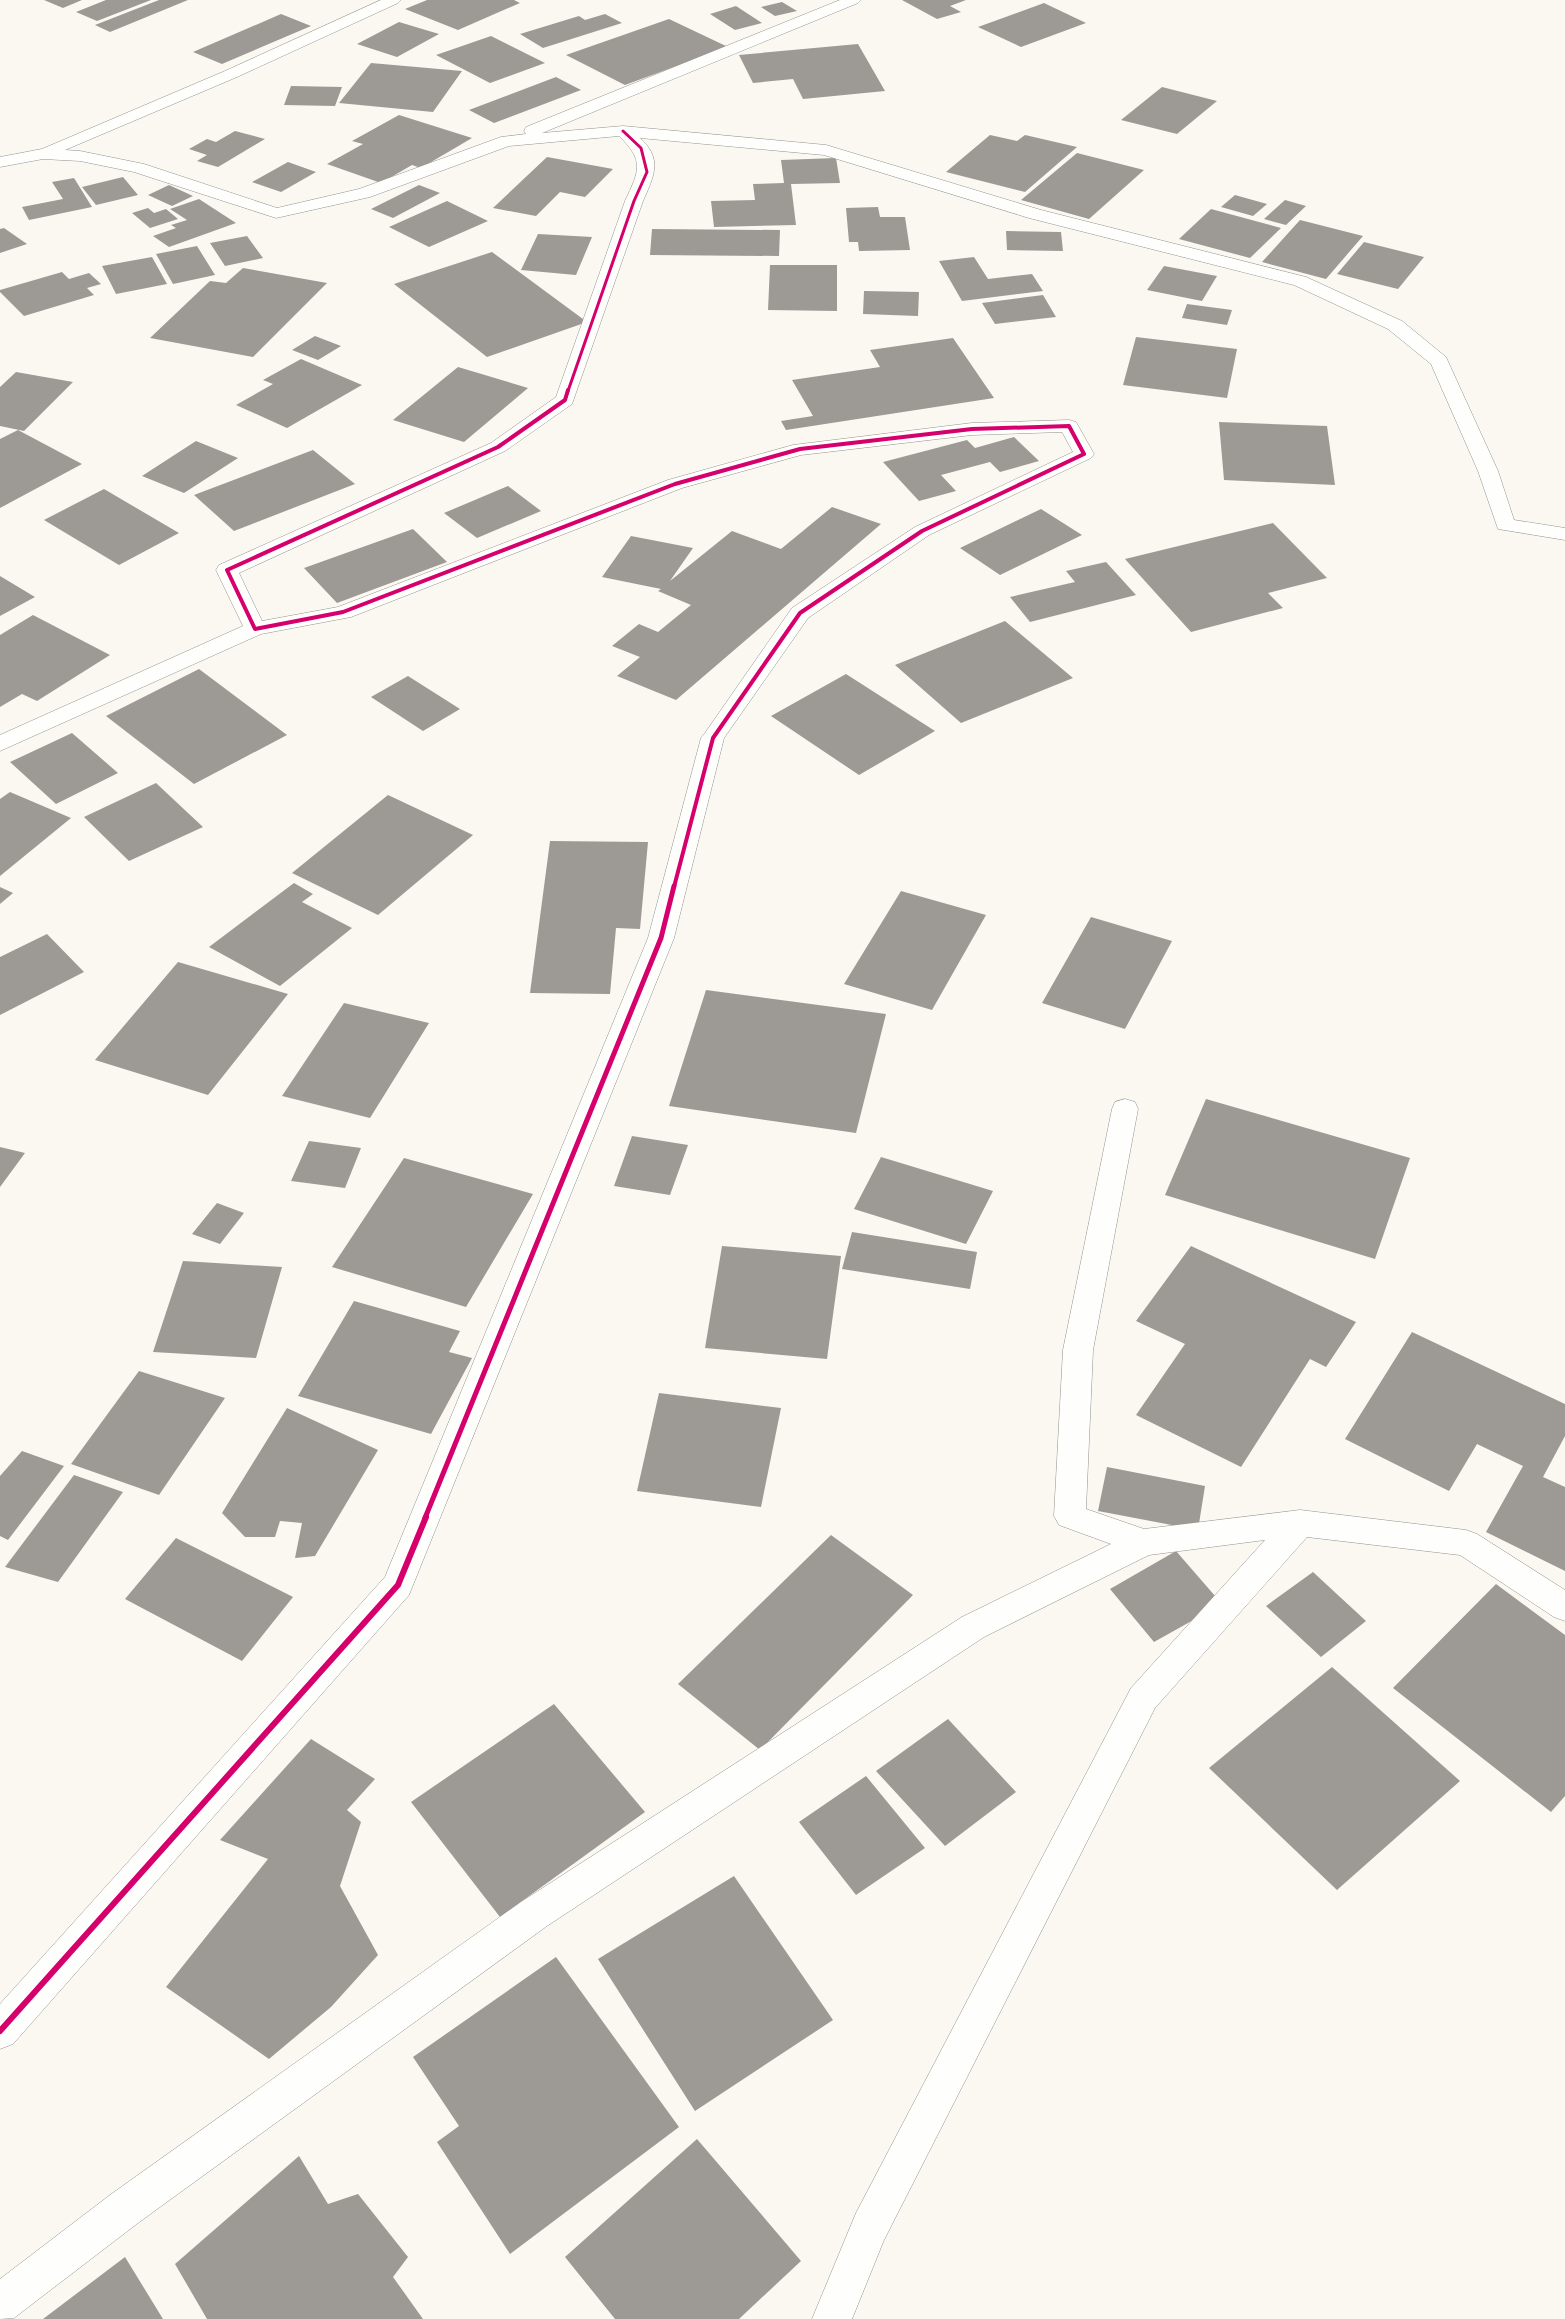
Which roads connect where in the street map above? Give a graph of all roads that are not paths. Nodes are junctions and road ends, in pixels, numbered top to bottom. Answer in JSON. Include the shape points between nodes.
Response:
{"nodes":[{"id":1,"x":393,"y":0,"type":"edge"},
{"id":2,"x":853,"y":0,"type":"edge"},
{"id":3,"x":623,"y":131,"type":"junction"},
{"id":4,"x":507,"y":141,"type":"junction"},
{"id":5,"x":43,"y":154,"type":"junction"},
{"id":6,"x":0,"y":162,"type":"edge"},
{"id":7,"x":1565,"y":534,"type":"edge"},
{"id":8,"x":255,"y":629,"type":"junction"},
{"id":9,"x":0,"y":744,"type":"edge"},
{"id":10,"x":1125,"y":1109,"type":"dead end"},
{"id":11,"x":1300,"y":1523,"type":"junction"},
{"id":12,"x":1144,"y":1542,"type":"junction"},
{"id":13,"x":1565,"y":1607,"type":"edge"},
{"id":14,"x":0,"y":2031,"type":"edge"},
{"id":15,"x":0,"y":2304,"type":"edge"},
{"id":16,"x":832,"y":2319,"type":"edge"}],
"edges":[{"from":1,"to":5,"type":"street","via":[[232,74]]},
{"from":2,"to":4,"type":"street"},
{"from":3,"to":4,"type":"street"},
{"from":3,"to":7,"type":"street","via":[[826,150],[1034,214],[1300,281],[1395,325],[1438,361],[1488,471],[1505,526]]},
{"from":3,"to":8,"type":"street","via":[[642,148],[647,172],[565,400],[498,447],[227,570]]},
{"from":4,"to":5,"type":"street","via":[[364,193],[276,213],[138,168],[80,156]]},
{"from":5,"to":6,"type":"street"},
{"from":8,"to":9,"type":"street"},
{"from":8,"to":14,"type":"street","via":[[343,612],[675,484],[800,449],[972,429],[1068,426],[1084,454],[922,531],[800,613],[713,738],[661,938],[398,1585]]},
{"from":10,"to":12,"type":"street","via":[[1078,1350],[1070,1516]]},
{"from":11,"to":12,"type":"street"},
{"from":11,"to":13,"type":"street","via":[[1466,1543]]},
{"from":11,"to":16,"type":"street","via":[[1143,1698],[870,2227]]},
{"from":12,"to":15,"type":"street","via":[[973,1627],[542,1909],[124,2209]]}]}
